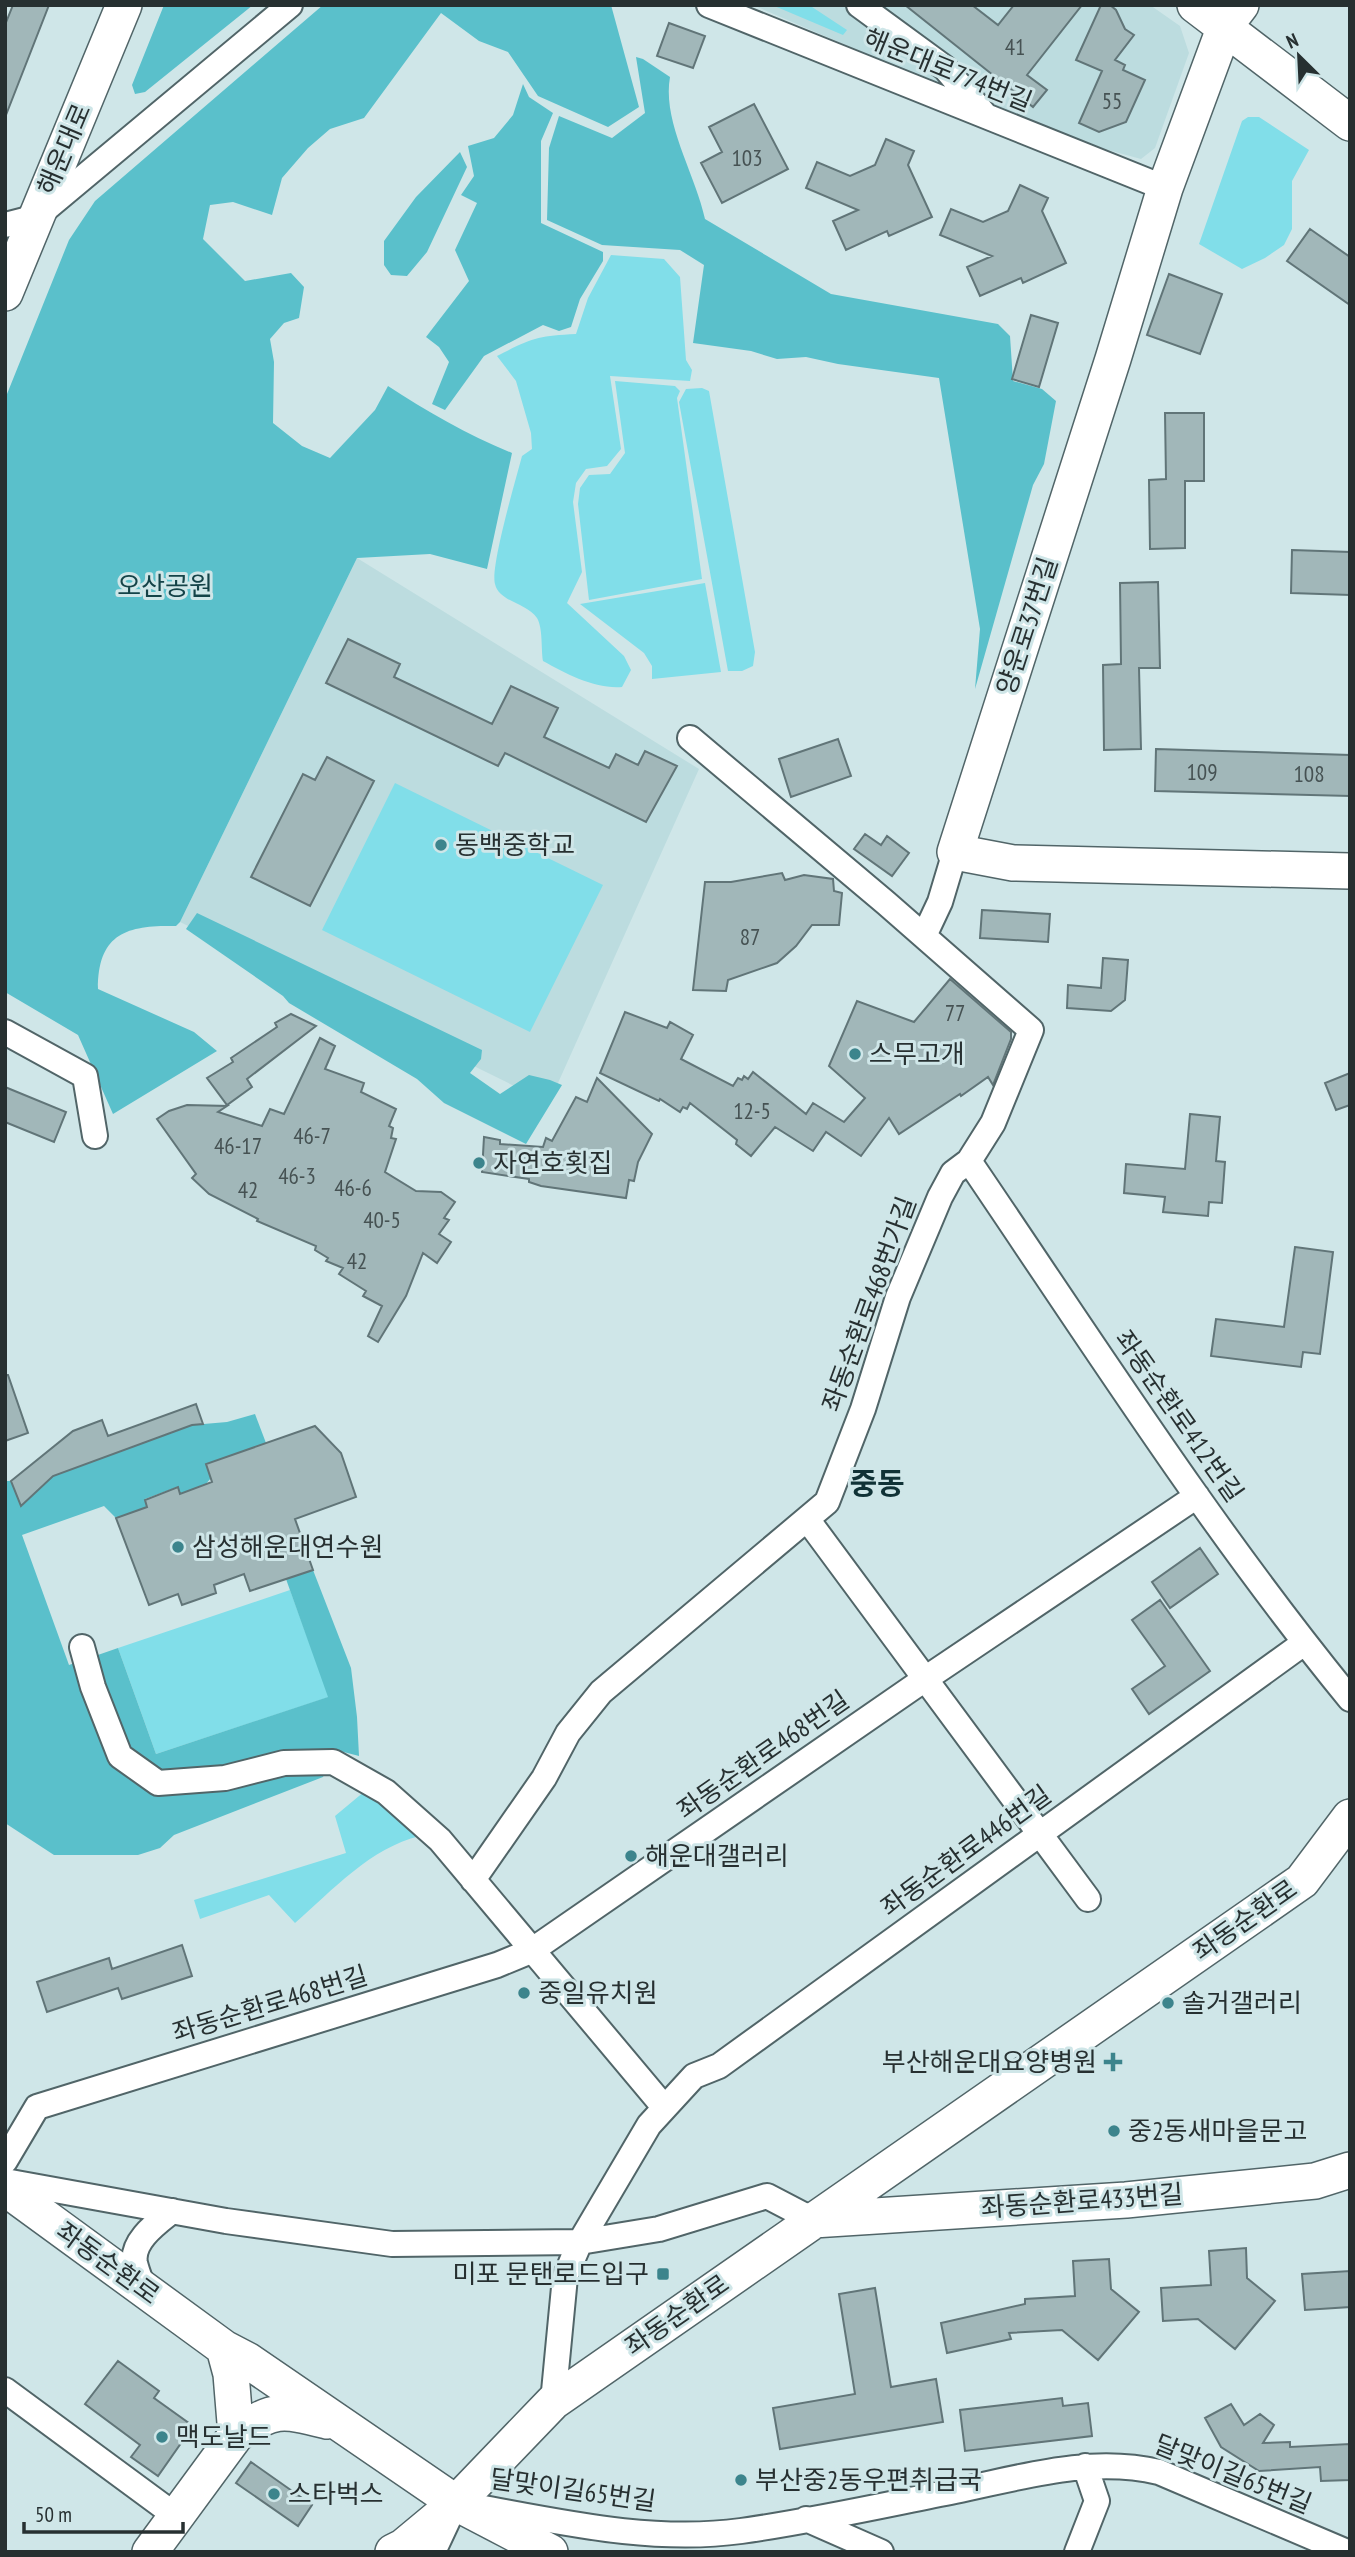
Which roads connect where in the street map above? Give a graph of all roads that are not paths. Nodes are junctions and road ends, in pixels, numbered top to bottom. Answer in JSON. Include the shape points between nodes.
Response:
{"nodes":[{"id":1,"x":124,"y":5,"type":"edge"},
{"id":2,"x":290,"y":5,"type":"edge"},
{"id":3,"x":709,"y":5,"type":"edge"},
{"id":4,"x":859,"y":5,"type":"edge"},
{"id":5,"x":1195,"y":5,"type":"edge"},
{"id":6,"x":1233,"y":16,"type":"edge"},
{"id":7,"x":987,"y":118,"type":"junction"},
{"id":8,"x":1350,"y":123,"type":"edge"},
{"id":9,"x":1165,"y":188,"type":"junction"},
{"id":10,"x":20,"y":221,"type":"edge"},
{"id":11,"x":5,"y":293,"type":"edge"},
{"id":12,"x":690,"y":738,"type":"dead end"},
{"id":13,"x":955,"y":852,"type":"junction"},
{"id":14,"x":1350,"y":871,"type":"edge"},
{"id":15,"x":924,"y":936,"type":"junction"},
{"id":16,"x":5,"y":1032,"type":"edge"},
{"id":17,"x":95,"y":1136,"type":"dead end"},
{"id":18,"x":969,"y":1161,"type":"junction"},
{"id":19,"x":1197,"y":1496,"type":"junction"},
{"id":20,"x":807,"y":1519,"type":"junction"},
{"id":21,"x":1304,"y":1643,"type":"junction"},
{"id":22,"x":82,"y":1647,"type":"dead end"},
{"id":23,"x":925,"y":1679,"type":"junction"},
{"id":24,"x":1350,"y":1699,"type":"edge"},
{"id":25,"x":1350,"y":1817,"type":"edge"},
{"id":26,"x":1039,"y":1834,"type":"junction"},
{"id":27,"x":473,"y":1880,"type":"junction"},
{"id":28,"x":1088,"y":1899,"type":"dead end"},
{"id":29,"x":531,"y":1951,"type":"junction"},
{"id":30,"x":664,"y":2107,"type":"junction"},
{"id":31,"x":5,"y":2161,"type":"edge"},
{"id":32,"x":1350,"y":2170,"type":"edge"},
{"id":33,"x":5,"y":2181,"type":"edge"},
{"id":34,"x":5,"y":2188,"type":"edge"},
{"id":35,"x":172,"y":2211,"type":"junction"},
{"id":36,"x":813,"y":2220,"type":"junction"},
{"id":37,"x":580,"y":2242,"type":"junction"},
{"id":38,"x":144,"y":2290,"type":"junction"},
{"id":39,"x":224,"y":2348,"type":"junction"},
{"id":40,"x":5,"y":2390,"type":"edge"},
{"id":41,"x":553,"y":2402,"type":"junction"},
{"id":42,"x":337,"y":2423,"type":"junction"},
{"id":43,"x":236,"y":2435,"type":"junction"},
{"id":44,"x":1085,"y":2466,"type":"junction"},
{"id":45,"x":456,"y":2503,"type":"junction"},
{"id":46,"x":176,"y":2516,"type":"junction"},
{"id":47,"x":806,"y":2519,"type":"junction"},
{"id":48,"x":609,"y":2541,"type":"edge"},
{"id":49,"x":150,"y":2552,"type":"edge"},
{"id":50,"x":393,"y":2552,"type":"edge"},
{"id":51,"x":433,"y":2552,"type":"edge"},
{"id":52,"x":550,"y":2552,"type":"edge"},
{"id":53,"x":881,"y":2552,"type":"edge"},
{"id":54,"x":1077,"y":2552,"type":"edge"},
{"id":55,"x":1347,"y":2552,"type":"edge"}],
"edges":[{"from":1,"to":10,"type":"main road","name":"해운대로"},
{"from":2,"to":10,"type":"street"},
{"from":3,"to":7,"type":"street","name":"해운대로774번길"},
{"from":4,"to":7,"type":"street","via":[[945,68]]},
{"from":5,"to":6,"type":"main road"},
{"from":6,"to":8,"type":"main road"},
{"from":6,"to":9,"type":"main road","name":"양운로37번길"},
{"from":7,"to":9,"type":"street","name":"해운대로774번길"},
{"from":9,"to":13,"type":"main road","name":"양운로37번길"},
{"from":10,"to":11,"type":"main road","name":"해운대로"},
{"from":12,"to":15,"type":"street","name":"좌동순환로468번가길"},
{"from":13,"to":14,"type":"main road","via":[[1013,863]]},
{"from":13,"to":15,"type":"street"},
{"from":15,"to":18,"type":"street","name":"좌동순환로468번가길","via":[[1031,1030],[993,1123]]},
{"from":16,"to":17,"type":"street","via":[[85,1076]]},
{"from":18,"to":19,"type":"street","name":"좌동순환로412번길"},
{"from":18,"to":20,"type":"street","name":"좌동순환로468번가길","via":[[953,1173],[940,1197],[898,1297],[863,1409],[827,1502]]},
{"from":19,"to":21,"type":"street","name":"좌동순환로412번길"},
{"from":19,"to":23,"type":"street","name":"좌동순환로468번길"},
{"from":20,"to":23,"type":"street"},
{"from":20,"to":27,"type":"street","name":"좌동순환로468번가길","via":[[601,1692],[568,1733],[544,1778]]},
{"from":21,"to":24,"type":"street","name":"좌동순환로412번길"},
{"from":21,"to":26,"type":"street","name":"좌동순환로446번길"},
{"from":22,"to":27,"type":"street","via":[[120,1756],[158,1783],[225,1778],[284,1763],[333,1762],[386,1791],[440,1840]]},
{"from":23,"to":26,"type":"street"},
{"from":23,"to":29,"type":"street","name":"좌동순환로468번길"},
{"from":25,"to":36,"type":"main road","name":"좌동순환로","via":[[1302,1881]]},
{"from":26,"to":28,"type":"street"},
{"from":26,"to":30,"type":"street","name":"좌동순환로446번길","via":[[719,2066],[694,2076]]},
{"from":27,"to":29,"type":"street"},
{"from":29,"to":30,"type":"street"},
{"from":29,"to":31,"type":"street","name":"좌동순환로468번길","via":[[37,2107]]},
{"from":30,"to":37,"type":"street","name":"좌동순환로446번길"},
{"from":32,"to":36,"type":"main road","name":"좌동순환로433번길","via":[[1315,2181],[1126,2200]]},
{"from":33,"to":35,"type":"street"},
{"from":34,"to":38,"type":"main road","name":"좌동순환로"},
{"from":35,"to":37,"type":"street","via":[[392,2244]]},
{"from":35,"to":38,"type":"street","via":[[140,2242],[134,2260]]},
{"from":36,"to":37,"type":"street","via":[[767,2196],[659,2229]]},
{"from":36,"to":41,"type":"main road","name":"좌동순환로"},
{"from":37,"to":41,"type":"street","name":"좌동순환로446번길","via":[[565,2277]]},
{"from":38,"to":39,"type":"main road","name":"좌동순환로"},
{"from":39,"to":42,"type":"main road","name":"좌동순환로"},
{"from":39,"to":43,"type":"main road"},
{"from":40,"to":46,"type":"street"},
{"from":41,"to":45,"type":"main road","name":"좌동순환로"},
{"from":42,"to":43,"type":"main road","via":[[296,2414],[269,2414]]},
{"from":42,"to":45,"type":"main road","name":"좌동순환로"},
{"from":43,"to":46,"type":"main road"},
{"from":44,"to":47,"type":"street","name":"달맞이길65번길"},
{"from":44,"to":54,"type":"street","via":[[1097,2501]]},
{"from":44,"to":55,"type":"street","name":"달맞이길65번길","via":[[1133,2466],[1159,2472]]},
{"from":45,"to":48,"type":"street","name":"달맞이길65번길"},
{"from":45,"to":50,"type":"main road"},
{"from":45,"to":51,"type":"street"},
{"from":45,"to":52,"type":"main road"},
{"from":46,"to":49,"type":"main road"},
{"from":47,"to":48,"type":"street","name":"달맞이길65번길","via":[[739,2531]]},
{"from":47,"to":53,"type":"street"}]}
